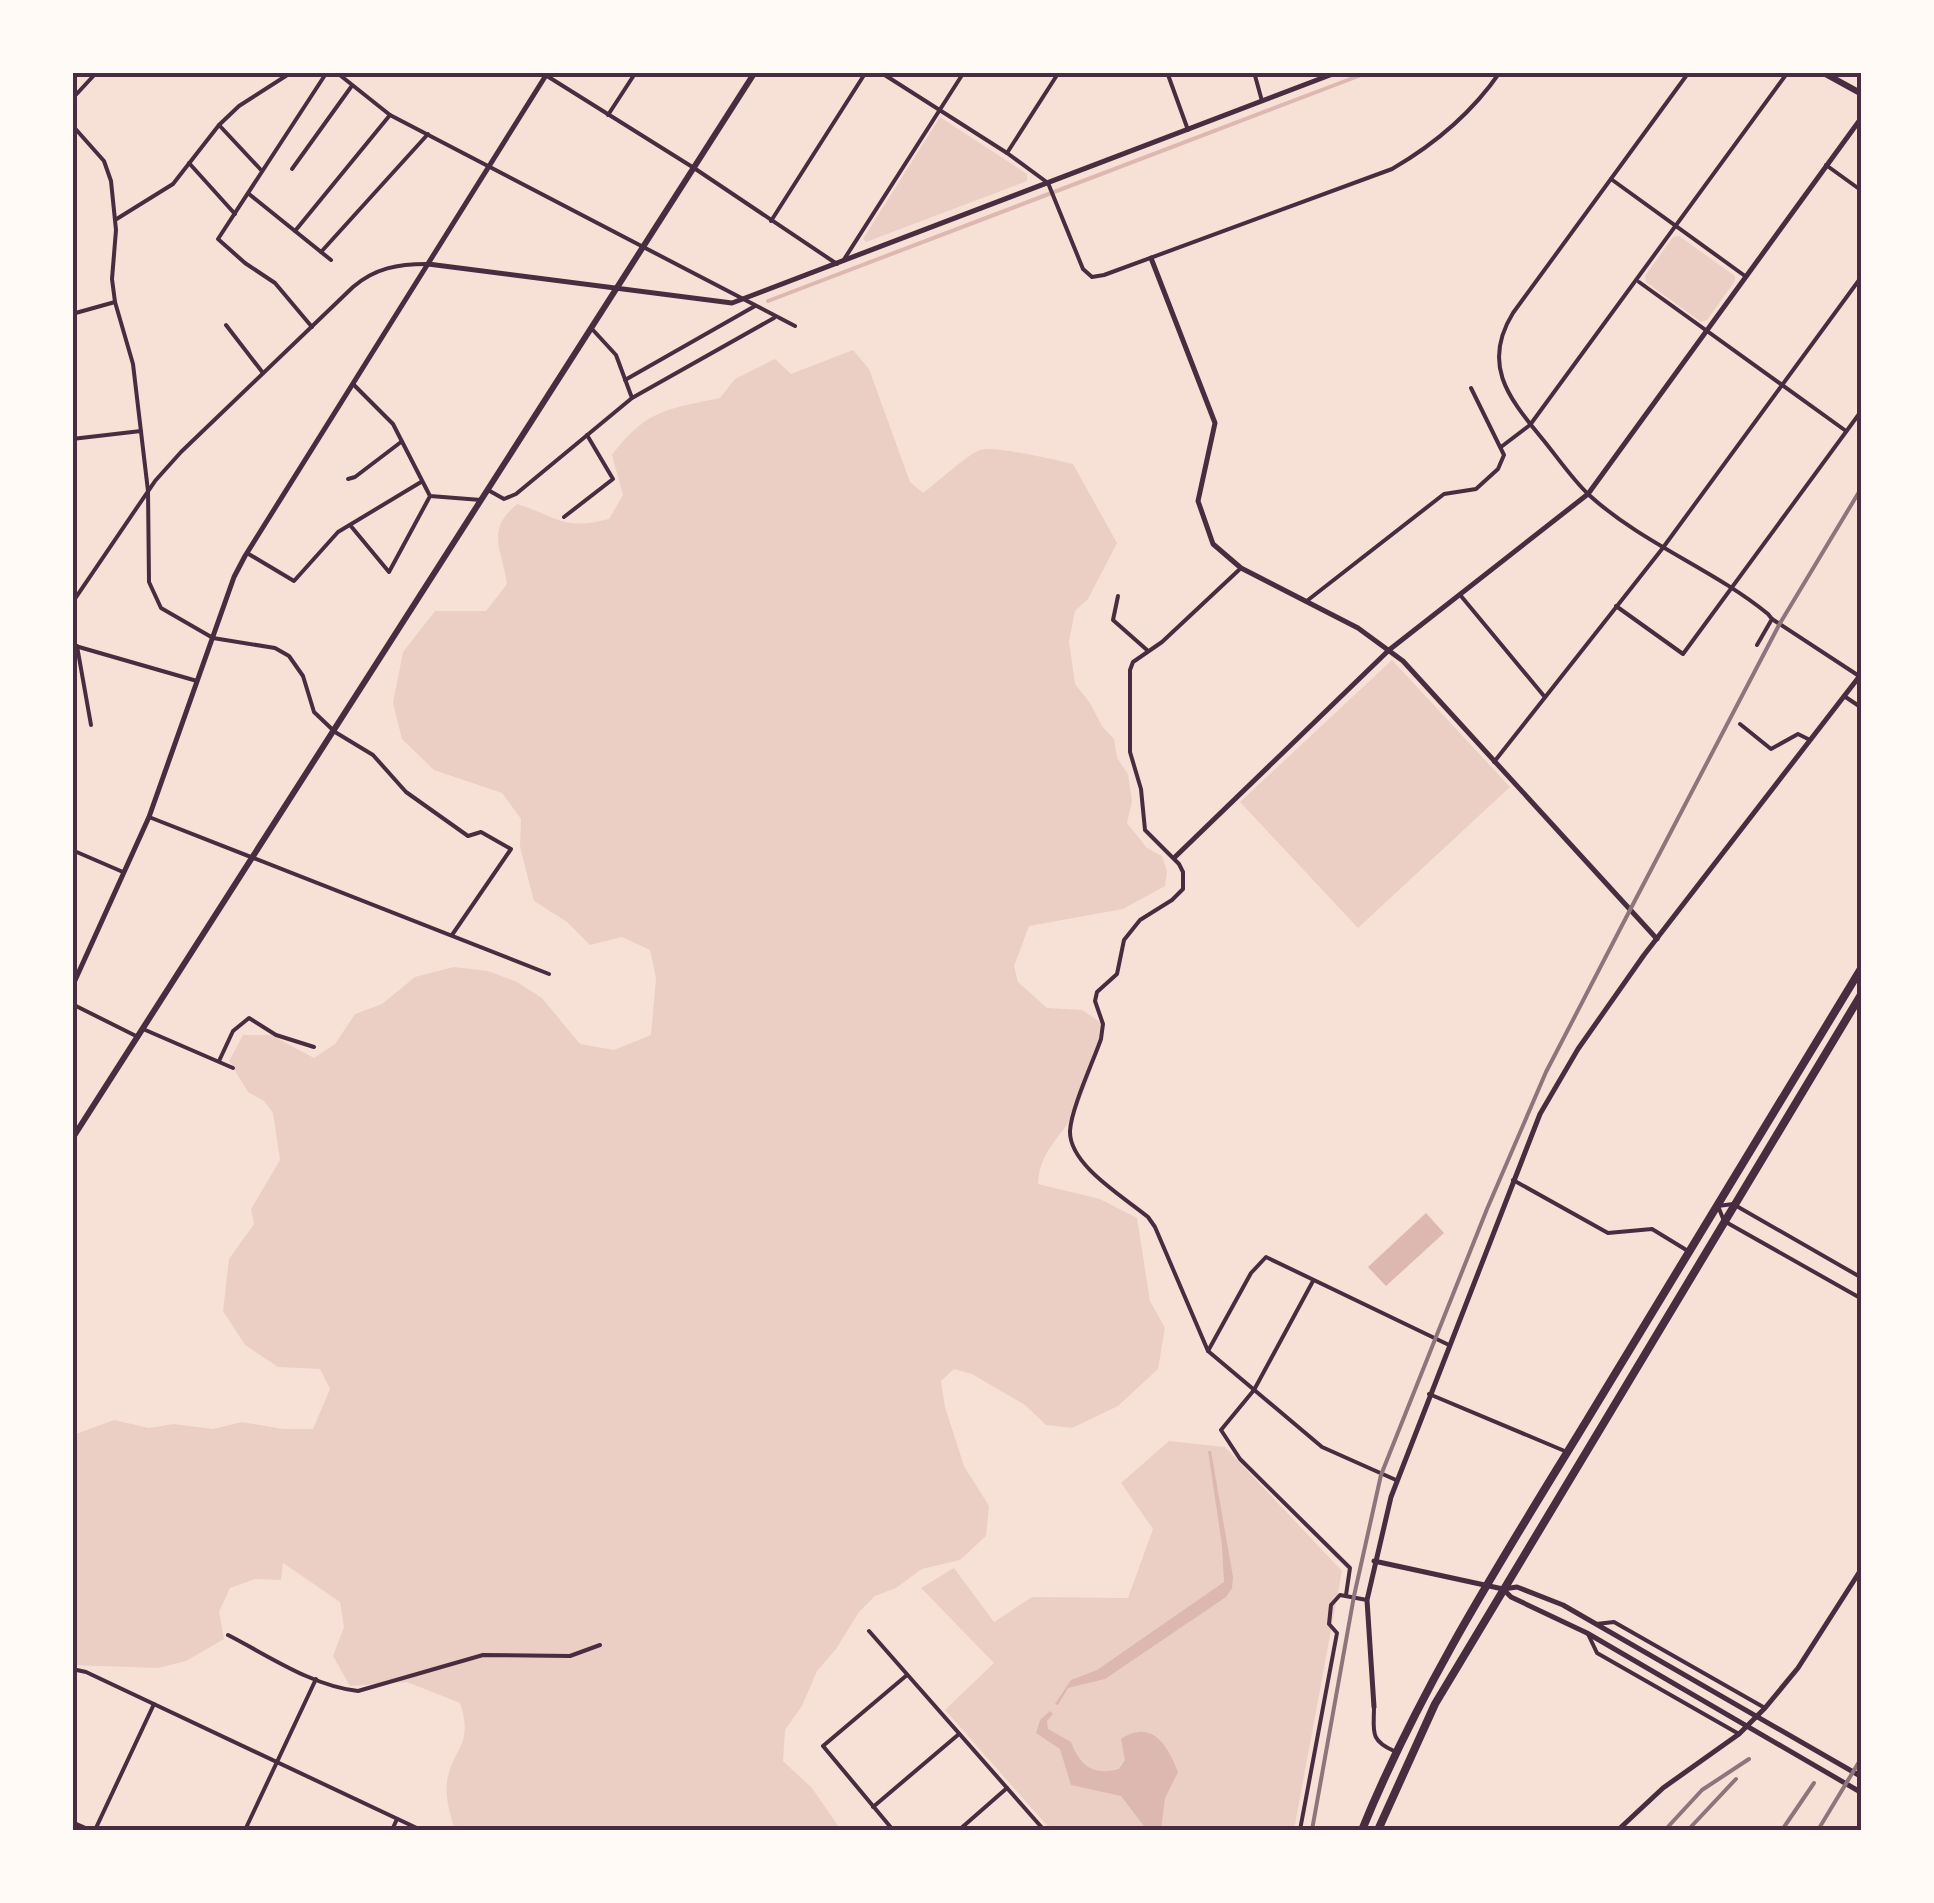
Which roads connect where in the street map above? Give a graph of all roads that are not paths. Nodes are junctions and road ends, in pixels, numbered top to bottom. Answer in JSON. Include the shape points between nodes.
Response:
{"nodes":[{"id":1,"x":97,"y":72,"type":"edge"},
{"id":2,"x":292,"y":72,"type":"edge"},
{"id":3,"x":327,"y":72,"type":"edge"},
{"id":4,"x":336,"y":72,"type":"edge"},
{"id":5,"x":636,"y":72,"type":"edge"},
{"id":6,"x":755,"y":72,"type":"edge"},
{"id":7,"x":866,"y":72,"type":"edge"},
{"id":8,"x":880,"y":72,"type":"edge"},
{"id":9,"x":964,"y":72,"type":"edge"},
{"id":10,"x":1059,"y":72,"type":"edge"},
{"id":11,"x":1167,"y":72,"type":"edge"},
{"id":12,"x":1254,"y":72,"type":"edge"},
{"id":13,"x":1338,"y":72,"type":"edge"},
{"id":14,"x":1500,"y":72,"type":"edge"},
{"id":15,"x":1689,"y":72,"type":"edge"},
{"id":16,"x":1788,"y":72,"type":"edge"},
{"id":17,"x":1822,"y":72,"type":"edge"},
{"id":18,"x":547,"y":74,"type":"edge"},
{"id":19,"x":352,"y":85,"type":"junction"},
{"id":20,"x":1862,"y":94,"type":"edge"},
{"id":21,"x":72,"y":98,"type":"edge"},
{"id":22,"x":1262,"y":101,"type":"junction"},
{"id":23,"x":940,"y":110,"type":"junction"},
{"id":24,"x":390,"y":115,"type":"junction"},
{"id":25,"x":608,"y":116,"type":"junction"},
{"id":26,"x":1862,"y":117,"type":"edge"},
{"id":27,"x":72,"y":125,"type":"edge"},
{"id":28,"x":220,"y":125,"type":"junction"},
{"id":29,"x":1188,"y":130,"type":"junction"},
{"id":30,"x":428,"y":134,"type":"junction"},
{"id":31,"x":1007,"y":152,"type":"junction"},
{"id":32,"x":189,"y":164,"type":"junction"},
{"id":33,"x":1826,"y":164,"type":"junction"},
{"id":34,"x":488,"y":166,"type":"junction"},
{"id":35,"x":292,"y":168,"type":"dead end"},
{"id":36,"x":694,"y":168,"type":"junction"},
{"id":37,"x":262,"y":171,"type":"junction"},
{"id":38,"x":1611,"y":179,"type":"junction"},
{"id":39,"x":1049,"y":186,"type":"junction"},
{"id":40,"x":1862,"y":191,"type":"edge"},
{"id":41,"x":249,"y":194,"type":"junction"},
{"id":42,"x":235,"y":214,"type":"junction"},
{"id":43,"x":115,"y":220,"type":"junction"},
{"id":44,"x":771,"y":221,"type":"junction"},
{"id":45,"x":1676,"y":224,"type":"junction"},
{"id":46,"x":296,"y":231,"type":"junction"},
{"id":47,"x":643,"y":248,"type":"junction"},
{"id":48,"x":321,"y":252,"type":"junction"},
{"id":49,"x":1151,"y":258,"type":"junction"},
{"id":50,"x":331,"y":260,"type":"dead end"},
{"id":51,"x":840,"y":262,"type":"junction"},
{"id":52,"x":428,"y":264,"type":"junction"},
{"id":53,"x":1745,"y":276,"type":"junction"},
{"id":54,"x":1862,"y":276,"type":"edge"},
{"id":55,"x":1637,"y":281,"type":"junction"},
{"id":56,"x":618,"y":288,"type":"junction"},
{"id":57,"x":742,"y":300,"type":"junction"},
{"id":58,"x":115,"y":302,"type":"junction"},
{"id":59,"x":755,"y":306,"type":"junction"},
{"id":60,"x":72,"y":314,"type":"edge"},
{"id":61,"x":776,"y":317,"type":"junction"},
{"id":62,"x":226,"y":325,"type":"dead end"},
{"id":63,"x":312,"y":326,"type":"junction"},
{"id":64,"x":796,"y":326,"type":"dead end"},
{"id":65,"x":1707,"y":329,"type":"junction"},
{"id":66,"x":593,"y":330,"type":"junction"},
{"id":67,"x":263,"y":373,"type":"junction"},
{"id":68,"x":625,"y":380,"type":"junction"},
{"id":69,"x":353,"y":384,"type":"junction"},
{"id":70,"x":1783,"y":385,"type":"junction"},
{"id":71,"x":1471,"y":388,"type":"dead end"},
{"id":72,"x":632,"y":398,"type":"junction"},
{"id":73,"x":1862,"y":410,"type":"edge"},
{"id":74,"x":1530,"y":425,"type":"junction"},
{"id":75,"x":1846,"y":430,"type":"junction"},
{"id":76,"x":141,"y":431,"type":"junction"},
{"id":77,"x":586,"y":436,"type":"junction"},
{"id":78,"x":72,"y":439,"type":"edge"},
{"id":79,"x":402,"y":442,"type":"junction"},
{"id":80,"x":1501,"y":447,"type":"junction"},
{"id":81,"x":348,"y":479,"type":"dead end"},
{"id":82,"x":420,"y":482,"type":"junction"},
{"id":83,"x":488,"y":490,"type":"junction"},
{"id":84,"x":148,"y":491,"type":"junction"},
{"id":85,"x":1588,"y":494,"type":"junction"},
{"id":86,"x":430,"y":496,"type":"junction"},
{"id":87,"x":482,"y":500,"type":"junction"},
{"id":88,"x":564,"y":517,"type":"dead end"},
{"id":89,"x":350,"y":524,"type":"junction"},
{"id":90,"x":1662,"y":549,"type":"junction"},
{"id":91,"x":247,"y":553,"type":"junction"},
{"id":92,"x":1240,"y":568,"type":"junction"},
{"id":93,"x":1731,"y":590,"type":"junction"},
{"id":94,"x":1460,"y":594,"type":"junction"},
{"id":95,"x":1118,"y":596,"type":"dead end"},
{"id":96,"x":1307,"y":601,"type":"junction"},
{"id":97,"x":72,"y":603,"type":"edge"},
{"id":98,"x":1616,"y":606,"type":"junction"},
{"id":99,"x":1772,"y":619,"type":"junction"},
{"id":100,"x":213,"y":638,"type":"junction"},
{"id":101,"x":1756,"y":645,"type":"dead end"},
{"id":102,"x":75,"y":646,"type":"edge"},
{"id":103,"x":1147,"y":650,"type":"junction"},
{"id":104,"x":1388,"y":650,"type":"junction"},
{"id":105,"x":1860,"y":676,"type":"edge"},
{"id":106,"x":198,"y":682,"type":"junction"},
{"id":107,"x":1544,"y":696,"type":"junction"},
{"id":108,"x":1844,"y":696,"type":"junction"},
{"id":109,"x":1862,"y":708,"type":"edge"},
{"id":110,"x":1740,"y":724,"type":"dead end"},
{"id":111,"x":91,"y":725,"type":"dead end"},
{"id":112,"x":335,"y":732,"type":"junction"},
{"id":113,"x":1810,"y":740,"type":"junction"},
{"id":114,"x":1494,"y":762,"type":"junction"},
{"id":115,"x":149,"y":817,"type":"junction"},
{"id":116,"x":72,"y":850,"type":"edge"},
{"id":117,"x":254,"y":856,"type":"junction"},
{"id":118,"x":1174,"y":858,"type":"junction"},
{"id":119,"x":125,"y":872,"type":"junction"},
{"id":120,"x":452,"y":935,"type":"junction"},
{"id":121,"x":1657,"y":939,"type":"junction"},
{"id":122,"x":1862,"y":967,"type":"edge"},
{"id":123,"x":549,"y":974,"type":"dead end"},
{"id":124,"x":72,"y":988,"type":"edge"},
{"id":125,"x":1862,"y":993,"type":"edge"},
{"id":126,"x":72,"y":1004,"type":"edge"},
{"id":127,"x":141,"y":1033,"type":"junction"},
{"id":128,"x":314,"y":1046,"type":"dead end"},
{"id":129,"x":219,"y":1061,"type":"junction"},
{"id":130,"x":233,"y":1068,"type":"dead end"},
{"id":131,"x":72,"y":1139,"type":"edge"},
{"id":132,"x":1513,"y":1180,"type":"junction"},
{"id":133,"x":1734,"y":1204,"type":"junction"},
{"id":134,"x":1718,"y":1206,"type":"junction"},
{"id":135,"x":1724,"y":1221,"type":"junction"},
{"id":136,"x":1690,"y":1252,"type":"junction"},
{"id":137,"x":1862,"y":1278,"type":"edge"},
{"id":138,"x":1313,"y":1281,"type":"junction"},
{"id":139,"x":1862,"y":1300,"type":"edge"},
{"id":140,"x":1449,"y":1346,"type":"junction"},
{"id":141,"x":1208,"y":1351,"type":"junction"},
{"id":142,"x":1254,"y":1390,"type":"junction"},
{"id":143,"x":1429,"y":1394,"type":"junction"},
{"id":144,"x":1568,"y":1452,"type":"junction"},
{"id":145,"x":1396,"y":1480,"type":"junction"},
{"id":146,"x":1374,"y":1561,"type":"junction"},
{"id":147,"x":1862,"y":1568,"type":"edge"},
{"id":148,"x":1485,"y":1584,"type":"junction"},
{"id":149,"x":1503,"y":1589,"type":"junction"},
{"id":150,"x":1346,"y":1595,"type":"junction"},
{"id":151,"x":1367,"y":1600,"type":"junction"},
{"id":152,"x":1596,"y":1624,"type":"junction"},
{"id":153,"x":870,"y":1631,"type":"dead end"},
{"id":154,"x":1587,"y":1633,"type":"junction"},
{"id":155,"x":228,"y":1635,"type":"dead end"},
{"id":156,"x":600,"y":1645,"type":"dead end"},
{"id":157,"x":72,"y":1670,"type":"edge"},
{"id":158,"x":908,"y":1674,"type":"junction"},
{"id":159,"x":316,"y":1680,"type":"junction"},
{"id":160,"x":154,"y":1704,"type":"junction"},
{"id":161,"x":1374,"y":1707,"type":"joint"},
{"id":162,"x":1765,"y":1708,"type":"junction"},
{"id":163,"x":959,"y":1734,"type":"junction"},
{"id":164,"x":1739,"y":1734,"type":"junction"},
{"id":165,"x":1396,"y":1752,"type":"junction"},
{"id":166,"x":276,"y":1762,"type":"junction"},
{"id":167,"x":1862,"y":1776,"type":"edge"},
{"id":168,"x":1007,"y":1788,"type":"junction"},
{"id":169,"x":1862,"y":1793,"type":"edge"},
{"id":170,"x":872,"y":1807,"type":"junction"},
{"id":171,"x":397,"y":1819,"type":"junction"},
{"id":172,"x":72,"y":1822,"type":"edge"},
{"id":173,"x":92,"y":1830,"type":"edge"},
{"id":174,"x":245,"y":1830,"type":"edge"},
{"id":175,"x":392,"y":1830,"type":"edge"},
{"id":176,"x":421,"y":1830,"type":"edge"},
{"id":177,"x":892,"y":1830,"type":"edge"},
{"id":178,"x":959,"y":1830,"type":"edge"},
{"id":179,"x":1044,"y":1830,"type":"edge"},
{"id":180,"x":1300,"y":1830,"type":"edge"},
{"id":181,"x":1362,"y":1830,"type":"edge"},
{"id":182,"x":1378,"y":1830,"type":"edge"},
{"id":183,"x":1618,"y":1830,"type":"edge"}],
"edges":[{"from":1,"to":21,"type":"street"},
{"from":2,"to":28,"type":"street"},
{"from":3,"to":37,"type":"street"},
{"from":4,"to":19,"type":"street"},
{"from":5,"to":25,"type":"street"},
{"from":6,"to":36,"type":"main road"},
{"from":7,"to":44,"type":"street"},
{"from":8,"to":23,"type":"street"},
{"from":9,"to":23,"type":"street"},
{"from":10,"to":31,"type":"street"},
{"from":11,"to":29,"type":"street"},
{"from":12,"to":22,"type":"street"},
{"from":13,"to":22,"type":"street"},
{"from":14,"to":49,"type":"street","via":[[1460,120],[1392,168]]},
{"from":15,"to":38,"type":"street"},
{"from":16,"to":45,"type":"street"},
{"from":17,"to":20,"type":"main road"},
{"from":18,"to":25,"type":"street"},
{"from":18,"to":34,"type":"street"},
{"from":19,"to":24,"type":"street"},
{"from":19,"to":35,"type":"street"},
{"from":22,"to":29,"type":"street"},
{"from":23,"to":31,"type":"street"},
{"from":23,"to":51,"type":"street"},
{"from":24,"to":30,"type":"street"},
{"from":24,"to":46,"type":"street"},
{"from":25,"to":36,"type":"street"},
{"from":26,"to":33,"type":"street"},
{"from":27,"to":43,"type":"street","via":[[104,162]]},
{"from":28,"to":32,"type":"street"},
{"from":28,"to":37,"type":"street"},
{"from":29,"to":39,"type":"street"},
{"from":30,"to":34,"type":"street"},
{"from":30,"to":48,"type":"street"},
{"from":31,"to":39,"type":"street"},
{"from":32,"to":42,"type":"street"},
{"from":32,"to":43,"type":"street","via":[[172,184]]},
{"from":33,"to":40,"type":"street"},
{"from":33,"to":53,"type":"street"},
{"from":34,"to":47,"type":"street"},
{"from":34,"to":52,"type":"street"},
{"from":36,"to":44,"type":"street"},
{"from":36,"to":47,"type":"main road"},
{"from":37,"to":41,"type":"street"},
{"from":38,"to":45,"type":"street"},
{"from":38,"to":74,"type":"street","via":[[1498,344],[1505,388]]},
{"from":39,"to":49,"type":"street","via":[[1092,277]]},
{"from":39,"to":51,"type":"street"},
{"from":41,"to":42,"type":"street"},
{"from":41,"to":46,"type":"street"},
{"from":42,"to":63,"type":"street","via":[[218,239],[275,283]]},
{"from":43,"to":58,"type":"street"},
{"from":44,"to":51,"type":"street"},
{"from":45,"to":53,"type":"street"},
{"from":45,"to":55,"type":"street"},
{"from":46,"to":48,"type":"street"},
{"from":47,"to":56,"type":"main road"},
{"from":47,"to":57,"type":"street"},
{"from":48,"to":50,"type":"street"},
{"from":49,"to":92,"type":"street","via":[[1215,423],[1199,488],[1201,514],[1213,544]]},
{"from":51,"to":57,"type":"street"},
{"from":52,"to":56,"type":"street"},
{"from":52,"to":63,"type":"street","via":[[369,273]]},
{"from":52,"to":69,"type":"street"},
{"from":53,"to":65,"type":"street"},
{"from":54,"to":70,"type":"street"},
{"from":55,"to":65,"type":"street"},
{"from":55,"to":74,"type":"street"},
{"from":56,"to":57,"type":"street"},
{"from":56,"to":66,"type":"main road"},
{"from":57,"to":59,"type":"street"},
{"from":58,"to":60,"type":"street"},
{"from":58,"to":76,"type":"street","via":[[133,364]]},
{"from":59,"to":61,"type":"street"},
{"from":59,"to":68,"type":"street"},
{"from":61,"to":64,"type":"street"},
{"from":61,"to":72,"type":"street"},
{"from":62,"to":67,"type":"street"},
{"from":63,"to":67,"type":"street"},
{"from":65,"to":70,"type":"street"},
{"from":65,"to":85,"type":"street"},
{"from":66,"to":68,"type":"street","via":[[616,355]]},
{"from":66,"to":83,"type":"main road"},
{"from":67,"to":84,"type":"street"},
{"from":68,"to":72,"type":"street"},
{"from":69,"to":79,"type":"street"},
{"from":69,"to":91,"type":"street"},
{"from":70,"to":75,"type":"street"},
{"from":70,"to":90,"type":"street"},
{"from":71,"to":80,"type":"street"},
{"from":72,"to":77,"type":"street"},
{"from":73,"to":75,"type":"street"},
{"from":74,"to":80,"type":"street"},
{"from":74,"to":85,"type":"street"},
{"from":75,"to":93,"type":"street"},
{"from":76,"to":78,"type":"street"},
{"from":76,"to":84,"type":"street"},
{"from":77,"to":83,"type":"street","via":[[516,494],[504,499]]},
{"from":77,"to":88,"type":"street","via":[[613,479]]},
{"from":79,"to":81,"type":"street"},
{"from":79,"to":82,"type":"street"},
{"from":80,"to":96,"type":"street","via":[[1503,461],[1489,479],[1476,489],[1444,494]]},
{"from":82,"to":86,"type":"street"},
{"from":82,"to":89,"type":"street"},
{"from":83,"to":87,"type":"main road"},
{"from":84,"to":97,"type":"street"},
{"from":84,"to":100,"type":"street","via":[[149,582],[162,608]]},
{"from":85,"to":90,"type":"street"},
{"from":85,"to":94,"type":"street"},
{"from":86,"to":87,"type":"street"},
{"from":86,"to":89,"type":"street","via":[[389,572]]},
{"from":87,"to":112,"type":"main road"},
{"from":89,"to":91,"type":"street","via":[[294,581]]},
{"from":90,"to":93,"type":"street"},
{"from":90,"to":98,"type":"street"},
{"from":91,"to":100,"type":"street"},
{"from":92,"to":96,"type":"street"},
{"from":92,"to":103,"type":"street"},
{"from":93,"to":98,"type":"street","via":[[1682,654]]},
{"from":93,"to":99,"type":"street"},
{"from":94,"to":104,"type":"street"},
{"from":94,"to":107,"type":"street"},
{"from":95,"to":103,"type":"street","via":[[1113,620]]},
{"from":96,"to":104,"type":"street"},
{"from":98,"to":107,"type":"street"},
{"from":99,"to":101,"type":"street"},
{"from":99,"to":105,"type":"street"},
{"from":100,"to":106,"type":"street"},
{"from":100,"to":112,"type":"street","via":[[289,656],[304,676],[314,712]]},
{"from":102,"to":106,"type":"street"},
{"from":102,"to":111,"type":"street"},
{"from":103,"to":118,"type":"street","via":[[1130,670],[1130,752],[1145,830]]},
{"from":104,"to":114,"type":"street"},
{"from":104,"to":118,"type":"street"},
{"from":105,"to":108,"type":"street"},
{"from":106,"to":115,"type":"street"},
{"from":107,"to":114,"type":"street"},
{"from":108,"to":109,"type":"street"},
{"from":108,"to":113,"type":"street"},
{"from":110,"to":113,"type":"street","via":[[1772,749],[1798,734]]},
{"from":112,"to":117,"type":"main road"},
{"from":112,"to":120,"type":"street","via":[[373,755],[406,792],[468,836],[480,832],[511,849]]},
{"from":113,"to":121,"type":"street"},
{"from":114,"to":121,"type":"street"},
{"from":115,"to":117,"type":"street"},
{"from":115,"to":119,"type":"street"},
{"from":116,"to":119,"type":"street"},
{"from":117,"to":120,"type":"street"},
{"from":117,"to":127,"type":"main road"},
{"from":118,"to":141,"type":"street","via":[[1184,872],[1183,889],[1131,928],[1117,974],[1097,992],[1101,1040],[1070,1129],[1084,1164],[1155,1228]]},
{"from":119,"to":124,"type":"street"},
{"from":120,"to":123,"type":"street"},
{"from":121,"to":132,"type":"street","via":[[1560,1077]]},
{"from":122,"to":134,"type":"highway"},
{"from":125,"to":133,"type":"highway"},
{"from":126,"to":127,"type":"street"},
{"from":127,"to":129,"type":"street"},
{"from":127,"to":131,"type":"main road"},
{"from":128,"to":129,"type":"street","via":[[249,1018],[233,1031]]},
{"from":129,"to":130,"type":"street"},
{"from":132,"to":136,"type":"street","via":[[1608,1232],[1652,1229]]},
{"from":132,"to":140,"type":"street"},
{"from":133,"to":134,"type":"street"},
{"from":133,"to":135,"type":"highway"},
{"from":133,"to":137,"type":"street"},
{"from":134,"to":135,"type":"street"},
{"from":134,"to":136,"type":"highway"},
{"from":135,"to":139,"type":"street"},
{"from":135,"to":149,"type":"highway"},
{"from":136,"to":144,"type":"highway"},
{"from":138,"to":140,"type":"street"},
{"from":138,"to":141,"type":"street","via":[[1266,1257]]},
{"from":138,"to":142,"type":"street"},
{"from":140,"to":143,"type":"street"},
{"from":141,"to":142,"type":"street"},
{"from":142,"to":145,"type":"street","via":[[1322,1448]]},
{"from":142,"to":150,"type":"street","via":[[1221,1430],[1240,1460],[1350,1568]]},
{"from":143,"to":144,"type":"street"},
{"from":143,"to":145,"type":"street"},
{"from":144,"to":148,"type":"highway"},
{"from":145,"to":146,"type":"street"},
{"from":146,"to":148,"type":"street"},
{"from":146,"to":151,"type":"street"},
{"from":147,"to":162,"type":"street"},
{"from":148,"to":149,"type":"street"},
{"from":148,"to":165,"type":"highway"},
{"from":149,"to":152,"type":"street","via":[[1532,1593]]},
{"from":149,"to":154,"type":"street"},
{"from":149,"to":182,"type":"highway","via":[[1434,1704]]},
{"from":150,"to":151,"type":"street"},
{"from":150,"to":180,"type":"street","via":[[1336,1597],[1328,1617],[1337,1633]]},
{"from":151,"to":161,"type":"street"},
{"from":152,"to":162,"type":"street","via":[[1614,1622]]},
{"from":152,"to":167,"type":"street"},
{"from":153,"to":158,"type":"street"},
{"from":154,"to":164,"type":"street","via":[[1597,1654]]},
{"from":154,"to":169,"type":"street"},
{"from":155,"to":159,"type":"street"},
{"from":156,"to":159,"type":"street","via":[[570,1656],[483,1655],[358,1692]]},
{"from":157,"to":160,"type":"street"},
{"from":158,"to":163,"type":"street"},
{"from":158,"to":170,"type":"street","via":[[823,1746]]},
{"from":159,"to":166,"type":"street"},
{"from":160,"to":166,"type":"street"},
{"from":160,"to":173,"type":"street"},
{"from":161,"to":165,"type":"street","via":[[1374,1737]]},
{"from":162,"to":164,"type":"street"},
{"from":163,"to":168,"type":"street"},
{"from":163,"to":170,"type":"street"},
{"from":164,"to":183,"type":"street"},
{"from":165,"to":181,"type":"highway"},
{"from":166,"to":171,"type":"street"},
{"from":166,"to":174,"type":"street"},
{"from":168,"to":178,"type":"street"},
{"from":168,"to":179,"type":"street"},
{"from":170,"to":177,"type":"street"},
{"from":171,"to":175,"type":"street"},
{"from":171,"to":176,"type":"street"},
{"from":172,"to":173,"type":"street"}]}
